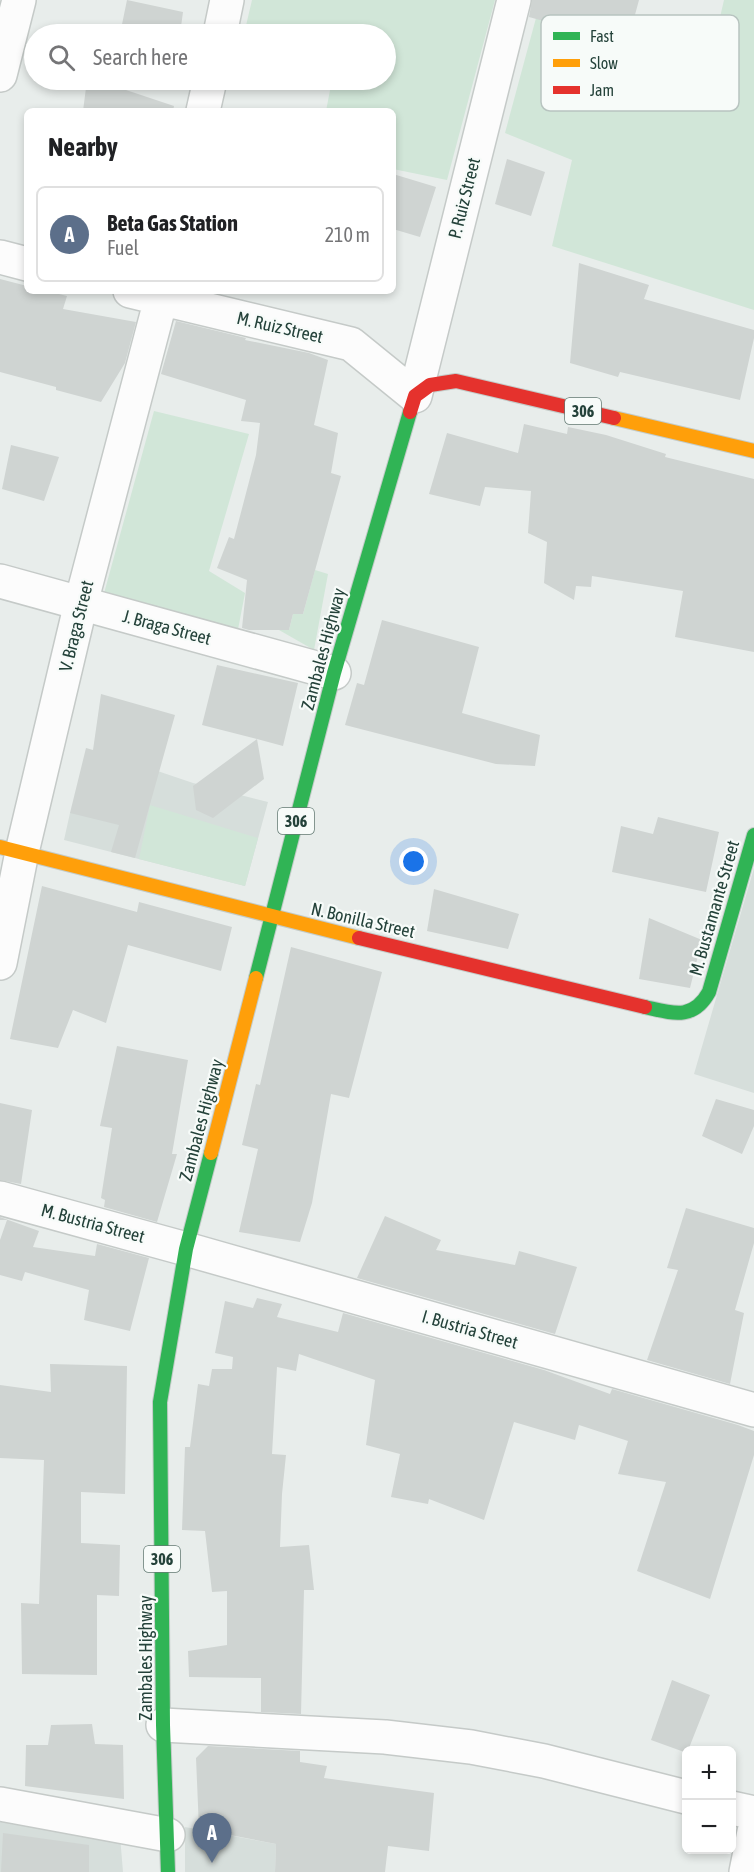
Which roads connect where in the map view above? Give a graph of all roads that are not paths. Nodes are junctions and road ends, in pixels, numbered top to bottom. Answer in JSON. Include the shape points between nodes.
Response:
{"nodes":[{"id":1,"x":19,"y":0,"type":"edge"},
{"id":2,"x":227,"y":0,"type":"edge"},
{"id":3,"x":514,"y":0,"type":"edge"},
{"id":4,"x":222,"y":24,"type":"edge"},
{"id":5,"x":0,"y":75,"type":"edge"},
{"id":6,"x":208,"y":90,"type":"edge"},
{"id":7,"x":204,"y":108,"type":"edge"},
{"id":8,"x":0,"y":257,"type":"edge"},
{"id":9,"x":24,"y":263,"type":"edge"},
{"id":10,"x":162,"y":295,"type":"edge"},
{"id":11,"x":415,"y":396,"type":"junction"},
{"id":12,"x":754,"y":451,"type":"edge"},
{"id":13,"x":0,"y":581,"type":"edge"},
{"id":14,"x":81,"y":603,"type":"junction"},
{"id":15,"x":334,"y":673,"type":"junction"},
{"id":16,"x":754,"y":835,"type":"edge"},
{"id":17,"x":11,"y":849,"type":"edge"},
{"id":18,"x":272,"y":917,"type":"junction"},
{"id":19,"x":0,"y":963,"type":"edge"},
{"id":20,"x":709,"y":992,"type":"joint"},
{"id":21,"x":0,"y":1198,"type":"edge"},
{"id":22,"x":186,"y":1249,"type":"junction"},
{"id":23,"x":754,"y":1410,"type":"edge"},
{"id":24,"x":163,"y":1725,"type":"junction"},
{"id":25,"x":682,"y":1796,"type":"edge"},
{"id":26,"x":0,"y":1804,"type":"edge"},
{"id":27,"x":736,"y":1809,"type":"edge"},
{"id":28,"x":754,"y":1813,"type":"edge"},
{"id":29,"x":754,"y":1832,"type":"edge"},
{"id":30,"x":168,"y":1835,"type":"junction"},
{"id":31,"x":168,"y":1872,"type":"edge"},
{"id":32,"x":746,"y":1872,"type":"edge"}],
"edges":[{"from":1,"to":5,"type":"street"},
{"from":2,"to":4,"type":"street"},
{"from":3,"to":11,"type":"street","name":"P. Ruiz Street"},
{"from":6,"to":7,"type":"street"},
{"from":8,"to":9,"type":"street"},
{"from":10,"to":11,"type":"street","name":"M. Ruiz Street","via":[[351,344]]},
{"from":10,"to":14,"type":"street","name":"V. Braga Street"},
{"from":11,"to":12,"type":"main road","number":"306","via":[[430,385],[456,381]]},
{"from":11,"to":15,"type":"main road","name":"Zambales Highway","number":"306"},
{"from":13,"to":14,"type":"street","name":"J. Braga Street"},
{"from":14,"to":15,"type":"street","name":"J. Braga Street"},
{"from":14,"to":17,"type":"street","name":"V. Braga Street"},
{"from":15,"to":18,"type":"main road","name":"Zambales Highway","number":"306"},
{"from":16,"to":20,"type":"main road","name":"M. Bustamante Street"},
{"from":17,"to":18,"type":"main road","name":"N. Bonilla Street"},
{"from":17,"to":19,"type":"street","name":"V. Braga Street"},
{"from":18,"to":20,"type":"main road","name":"N. Bonilla Street","via":[[669,1012],[697,1010]]},
{"from":18,"to":22,"type":"main road","name":"Zambales Highway","number":"306"},
{"from":21,"to":22,"type":"street","name":"M. Bustria Street"},
{"from":22,"to":23,"type":"street","name":"I. Bustria Street"},
{"from":22,"to":24,"type":"main road","name":"Zambales Highway","number":"306","via":[[160,1402]]},
{"from":24,"to":25,"type":"street","via":[[385,1737],[471,1747]]},
{"from":24,"to":30,"type":"main road","name":"Zambales Highway","number":"306"},
{"from":26,"to":30,"type":"street"},
{"from":27,"to":28,"type":"street"},
{"from":29,"to":32,"type":"street"},
{"from":30,"to":31,"type":"main road","name":"Zambales Highway","number":"306"}]}
